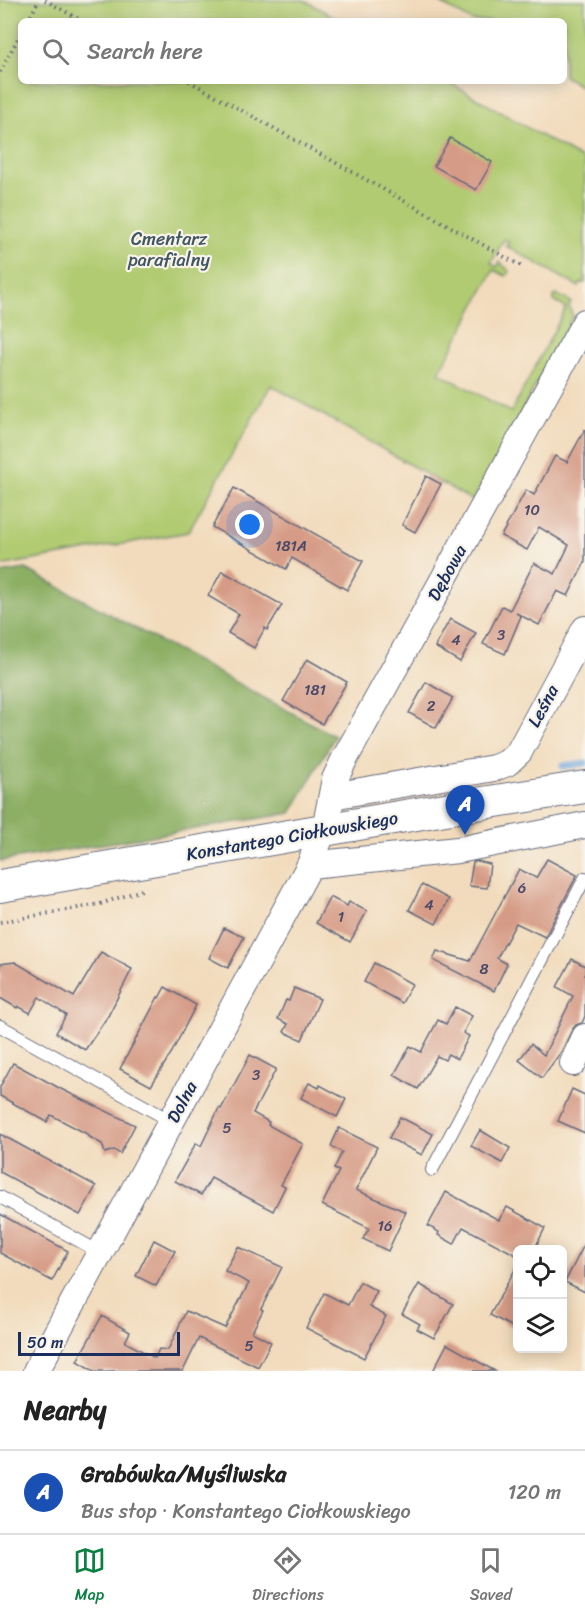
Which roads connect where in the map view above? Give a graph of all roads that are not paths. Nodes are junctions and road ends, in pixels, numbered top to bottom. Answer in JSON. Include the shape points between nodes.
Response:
{"nodes":[{"id":1,"x":585,"y":322,"type":"edge"},
{"id":2,"x":585,"y":629,"type":"edge"},
{"id":3,"x":585,"y":787,"type":"edge"},
{"id":4,"x":332,"y":796,"type":"junction"},
{"id":5,"x":585,"y":825,"type":"edge"},
{"id":6,"x":324,"y":830,"type":"junction"},
{"id":7,"x":310,"y":866,"type":"junction"},
{"id":8,"x":585,"y":878,"type":"edge"},
{"id":9,"x":0,"y":886,"type":"edge"},
{"id":10,"x":0,"y":1026,"type":"edge"},
{"id":11,"x":585,"y":1037,"type":"edge"},
{"id":12,"x":573,"y":1063,"type":"dead end"},
{"id":13,"x":171,"y":1121,"type":"junction"},
{"id":14,"x":432,"y":1170,"type":"dead end"},
{"id":15,"x":0,"y":1197,"type":"edge"},
{"id":16,"x":101,"y":1253,"type":"junction"},
{"id":17,"x":36,"y":1371,"type":"edge"}],
"edges":[{"from":1,"to":4,"type":"street","name":"Dębowa","via":[[344,759]]},
{"from":2,"to":4,"type":"street","name":"Leśna","via":[[519,752],[507,763]]},
{"from":3,"to":6,"type":"street","name":"Konstantego Ciołkowskiego"},
{"from":4,"to":6,"type":"street","name":"Dębowa"},
{"from":5,"to":7,"type":"street","via":[[458,850]]},
{"from":6,"to":7,"type":"street","name":"Dolna"},
{"from":6,"to":9,"type":"street","name":"Konstantego Ciołkowskiego"},
{"from":7,"to":13,"type":"street","name":"Dolna"},
{"from":8,"to":14,"type":"lane"},
{"from":10,"to":13,"type":"lane"},
{"from":11,"to":12,"type":"street"},
{"from":13,"to":16,"type":"street","name":"Dolna"},
{"from":15,"to":16,"type":"lane"},
{"from":16,"to":17,"type":"street","name":"Dolna"}]}
